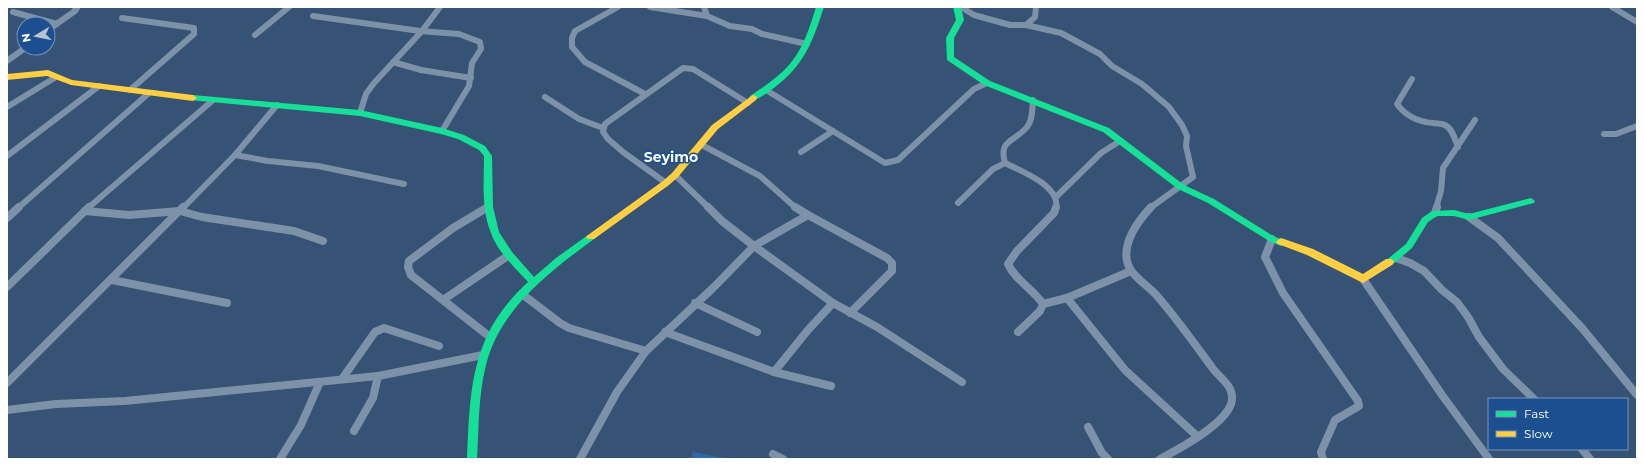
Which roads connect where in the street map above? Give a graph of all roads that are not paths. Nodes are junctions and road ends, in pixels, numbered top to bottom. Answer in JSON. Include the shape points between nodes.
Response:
{"nodes":[{"id":1,"x":75,"y":7,"type":"edge"},
{"id":2,"x":289,"y":7,"type":"edge"},
{"id":3,"x":440,"y":7,"type":"edge"},
{"id":4,"x":618,"y":7,"type":"edge"},
{"id":5,"x":650,"y":7,"type":"edge"},
{"id":6,"x":704,"y":7,"type":"edge"},
{"id":7,"x":820,"y":7,"type":"edge"},
{"id":8,"x":957,"y":7,"type":"edge"},
{"id":9,"x":961,"y":7,"type":"edge"},
{"id":10,"x":1036,"y":7,"type":"edge"},
{"id":11,"x":1612,"y":7,"type":"edge"},
{"id":12,"x":13,"y":12,"type":"dead end"},
{"id":13,"x":313,"y":16,"type":"dead end"},
{"id":14,"x":707,"y":16,"type":"junction"},
{"id":15,"x":122,"y":18,"type":"dead end"},
{"id":16,"x":1637,"y":22,"type":"edge"},
{"id":17,"x":57,"y":24,"type":"joint"},
{"id":18,"x":1026,"y":25,"type":"junction"},
{"id":19,"x":422,"y":31,"type":"junction"},
{"id":20,"x":256,"y":35,"type":"dead end"},
{"id":21,"x":807,"y":44,"type":"junction"},
{"id":22,"x":16,"y":54,"type":"edge"},
{"id":23,"x":7,"y":61,"type":"edge"},
{"id":24,"x":393,"y":62,"type":"junction"},
{"id":25,"x":7,"y":77,"type":"edge"},
{"id":26,"x":56,"y":77,"type":"junction"},
{"id":27,"x":471,"y":78,"type":"junction"},
{"id":28,"x":1412,"y":79,"type":"dead end"},
{"id":29,"x":987,"y":83,"type":"junction"},
{"id":30,"x":99,"y":86,"type":"junction"},
{"id":31,"x":130,"y":90,"type":"junction"},
{"id":32,"x":766,"y":90,"type":"junction"},
{"id":33,"x":149,"y":93,"type":"junction"},
{"id":34,"x":646,"y":94,"type":"junction"},
{"id":35,"x":545,"y":96,"type":"dead end"},
{"id":36,"x":1033,"y":100,"type":"junction"},
{"id":37,"x":212,"y":101,"type":"junction"},
{"id":38,"x":748,"y":103,"type":"junction"},
{"id":39,"x":277,"y":105,"type":"junction"},
{"id":40,"x":7,"y":107,"type":"edge"},
{"id":41,"x":360,"y":113,"type":"junction"},
{"id":42,"x":1475,"y":120,"type":"dead end"},
{"id":43,"x":1637,"y":126,"type":"edge"},
{"id":44,"x":603,"y":128,"type":"junction"},
{"id":45,"x":442,"y":130,"type":"junction"},
{"id":46,"x":833,"y":131,"type":"junction"},
{"id":47,"x":1604,"y":134,"type":"dead end"},
{"id":48,"x":1120,"y":140,"type":"junction"},
{"id":49,"x":700,"y":144,"type":"junction"},
{"id":50,"x":1458,"y":147,"type":"junction"},
{"id":51,"x":801,"y":152,"type":"dead end"},
{"id":52,"x":235,"y":155,"type":"junction"},
{"id":53,"x":7,"y":156,"type":"edge"},
{"id":54,"x":1005,"y":163,"type":"junction"},
{"id":55,"x":675,"y":175,"type":"junction"},
{"id":56,"x":666,"y":183,"type":"junction"},
{"id":57,"x":404,"y":184,"type":"dead end"},
{"id":58,"x":1181,"y":187,"type":"junction"},
{"id":59,"x":1056,"y":197,"type":"junction"},
{"id":60,"x":1531,"y":201,"type":"dead end"},
{"id":61,"x":958,"y":203,"type":"dead end"},
{"id":62,"x":489,"y":207,"type":"junction"},
{"id":63,"x":85,"y":211,"type":"junction"},
{"id":64,"x":180,"y":211,"type":"junction"},
{"id":65,"x":1435,"y":213,"type":"junction"},
{"id":66,"x":808,"y":215,"type":"junction"},
{"id":67,"x":1469,"y":217,"type":"junction"},
{"id":68,"x":7,"y":218,"type":"edge"},
{"id":69,"x":1272,"y":239,"type":"junction"},
{"id":70,"x":322,"y":241,"type":"dead end"},
{"id":71,"x":754,"y":246,"type":"junction"},
{"id":72,"x":509,"y":255,"type":"junction"},
{"id":73,"x":1396,"y":258,"type":"junction"},
{"id":74,"x":1131,"y":271,"type":"junction"},
{"id":75,"x":1363,"y":279,"type":"junction"},
{"id":76,"x":112,"y":280,"type":"junction"},
{"id":77,"x":533,"y":282,"type":"junction"},
{"id":78,"x":7,"y":287,"type":"edge"},
{"id":79,"x":522,"y":294,"type":"junction"},
{"id":80,"x":1067,"y":298,"type":"junction"},
{"id":81,"x":443,"y":300,"type":"junction"},
{"id":82,"x":228,"y":303,"type":"dead end"},
{"id":83,"x":695,"y":303,"type":"junction"},
{"id":84,"x":833,"y":303,"type":"junction"},
{"id":85,"x":1043,"y":304,"type":"junction"},
{"id":86,"x":850,"y":313,"type":"junction"},
{"id":87,"x":665,"y":332,"type":"junction"},
{"id":88,"x":757,"y":332,"type":"dead end"},
{"id":89,"x":1018,"y":332,"type":"dead end"},
{"id":90,"x":490,"y":337,"type":"junction"},
{"id":91,"x":439,"y":346,"type":"dead end"},
{"id":92,"x":646,"y":351,"type":"junction"},
{"id":93,"x":482,"y":355,"type":"junction"},
{"id":94,"x":774,"y":372,"type":"junction"},
{"id":95,"x":378,"y":376,"type":"junction"},
{"id":96,"x":342,"y":379,"type":"junction"},
{"id":97,"x":320,"y":382,"type":"junction"},
{"id":98,"x":962,"y":382,"type":"dead end"},
{"id":99,"x":7,"y":383,"type":"edge"},
{"id":100,"x":831,"y":386,"type":"dead end"},
{"id":101,"x":1637,"y":395,"type":"edge"},
{"id":102,"x":1533,"y":398,"type":"edge"},
{"id":103,"x":7,"y":410,"type":"edge"},
{"id":104,"x":1088,"y":427,"type":"dead end"},
{"id":105,"x":354,"y":430,"type":"dead end"},
{"id":106,"x":1198,"y":437,"type":"junction"},
{"id":107,"x":1583,"y":450,"type":"edge"},
{"id":108,"x":773,"y":454,"type":"dead end"},
{"id":109,"x":280,"y":459,"type":"edge"},
{"id":110,"x":472,"y":459,"type":"edge"},
{"id":111,"x":580,"y":459,"type":"edge"},
{"id":112,"x":783,"y":459,"type":"edge"},
{"id":113,"x":1108,"y":459,"type":"edge"},
{"id":114,"x":1160,"y":459,"type":"edge"},
{"id":115,"x":1323,"y":459,"type":"edge"},
{"id":116,"x":1488,"y":459,"type":"edge"},
{"id":117,"x":1590,"y":459,"type":"edge"}],
"edges":[{"from":1,"to":17,"type":"street","via":[[75,11]]},
{"from":2,"to":20,"type":"street"},
{"from":3,"to":19,"type":"street"},
{"from":4,"to":34,"type":"street","via":[[575,31],[572,47],[585,62]]},
{"from":5,"to":14,"type":"street"},
{"from":6,"to":14,"type":"street"},
{"from":7,"to":21,"type":"street"},
{"from":8,"to":29,"type":"street","via":[[961,15],[959,25],[950,36],[950,58]]},
{"from":9,"to":18,"type":"street","via":[[974,15],[1010,25]]},
{"from":10,"to":18,"type":"street","via":[[1035,17]]},
{"from":11,"to":16,"type":"street"},
{"from":12,"to":17,"type":"street"},
{"from":13,"to":19,"type":"street"},
{"from":14,"to":21,"type":"street","via":[[730,26],[752,29],[762,34]]},
{"from":15,"to":31,"type":"street","via":[[194,28],[194,34]]},
{"from":18,"to":58,"type":"street","via":[[1061,33],[1100,54],[1112,66],[1142,84],[1169,107],[1187,136],[1186,146],[1193,177]]},
{"from":19,"to":24,"type":"street"},
{"from":19,"to":27,"type":"street","via":[[465,34],[480,42],[481,49],[473,58],[471,65]]},
{"from":21,"to":32,"type":"street","via":[[794,66]]},
{"from":22,"to":23,"type":"street"},
{"from":24,"to":27,"type":"street","via":[[420,70]]},
{"from":24,"to":41,"type":"street","via":[[366,94]]},
{"from":25,"to":26,"type":"street","via":[[49,73]]},
{"from":26,"to":30,"type":"street"},
{"from":26,"to":40,"type":"street"},
{"from":27,"to":45,"type":"street","via":[[464,96]]},
{"from":28,"to":50,"type":"street","via":[[1397,104],[1400,109],[1419,120],[1445,125]]},
{"from":29,"to":36,"type":"street"},
{"from":29,"to":46,"type":"street","via":[[974,89],[895,162],[880,162]]},
{"from":30,"to":31,"type":"street"},
{"from":30,"to":53,"type":"street"},
{"from":31,"to":33,"type":"street"},
{"from":32,"to":38,"type":"street"},
{"from":32,"to":46,"type":"street"},
{"from":33,"to":37,"type":"street"},
{"from":33,"to":68,"type":"street"},
{"from":34,"to":38,"type":"street","via":[[677,71],[689,68]]},
{"from":34,"to":44,"type":"street"},
{"from":35,"to":44,"type":"street","via":[[580,121]]},
{"from":36,"to":48,"type":"street","via":[[1106,130]]},
{"from":36,"to":54,"type":"street","via":[[1030,122],[1004,146]]},
{"from":37,"to":39,"type":"street"},
{"from":37,"to":63,"type":"street"},
{"from":38,"to":49,"type":"street","via":[[715,127]]},
{"from":39,"to":41,"type":"street"},
{"from":39,"to":52,"type":"street"},
{"from":41,"to":45,"type":"street"},
{"from":42,"to":50,"type":"street"},
{"from":43,"to":47,"type":"street","via":[[1616,134]]},
{"from":44,"to":56,"type":"street","via":[[612,142]]},
{"from":45,"to":62,"type":"street","via":[[482,148],[488,156]]},
{"from":46,"to":51,"type":"street"},
{"from":48,"to":58,"type":"street"},
{"from":48,"to":59,"type":"street","via":[[1101,153]]},
{"from":49,"to":55,"type":"street"},
{"from":49,"to":66,"type":"street","via":[[760,176],[797,209]]},
{"from":50,"to":65,"type":"street","via":[[1443,168],[1442,191]]},
{"from":52,"to":57,"type":"street","via":[[318,166]]},
{"from":52,"to":64,"type":"street"},
{"from":54,"to":59,"type":"street","via":[[1051,189]]},
{"from":54,"to":61,"type":"street","via":[[993,169]]},
{"from":55,"to":56,"type":"street"},
{"from":55,"to":71,"type":"street","via":[[710,210]]},
{"from":56,"to":77,"type":"street"},
{"from":58,"to":69,"type":"street","via":[[1211,201]]},
{"from":58,"to":74,"type":"street","via":[[1155,203],[1137,226],[1127,245],[1127,262]]},
{"from":59,"to":85,"type":"street","via":[[1054,213],[1017,251],[1008,264],[1011,273],[1040,297]]},
{"from":60,"to":67,"type":"street"},
{"from":62,"to":72,"type":"street","via":[[495,233]]},
{"from":62,"to":81,"type":"street","via":[[453,228],[409,261],[411,275]]},
{"from":63,"to":64,"type":"street","via":[[129,214]]},
{"from":63,"to":78,"type":"street"},
{"from":64,"to":70,"type":"street","via":[[209,219],[294,231]]},
{"from":64,"to":76,"type":"street"},
{"from":65,"to":67,"type":"street","via":[[1454,213]]},
{"from":65,"to":73,"type":"street","via":[[1425,220],[1409,246]]},
{"from":66,"to":71,"type":"street"},
{"from":66,"to":86,"type":"street","via":[[892,263],[892,271]]},
{"from":67,"to":101,"type":"street","via":[[1498,238],[1582,328]]},
{"from":69,"to":75,"type":"street","via":[[1310,252]]},
{"from":69,"to":115,"type":"street","via":[[1265,257],[1283,293],[1358,401],[1359,406],[1335,420],[1321,452]]},
{"from":71,"to":83,"type":"street"},
{"from":71,"to":84,"type":"street"},
{"from":72,"to":77,"type":"street"},
{"from":72,"to":81,"type":"street"},
{"from":73,"to":75,"type":"street"},
{"from":73,"to":102,"type":"street","via":[[1424,271],[1457,302],[1503,369]]},
{"from":74,"to":80,"type":"street"},
{"from":74,"to":106,"type":"street","via":[[1150,288],[1230,388],[1233,399],[1230,408]]},
{"from":75,"to":116,"type":"street"},
{"from":76,"to":82,"type":"street"},
{"from":76,"to":99,"type":"street"},
{"from":77,"to":79,"type":"street"},
{"from":79,"to":90,"type":"street"},
{"from":79,"to":92,"type":"street","via":[[568,328]]},
{"from":80,"to":85,"type":"street"},
{"from":80,"to":106,"type":"street","via":[[1125,370]]},
{"from":81,"to":90,"type":"street"},
{"from":83,"to":87,"type":"street"},
{"from":83,"to":88,"type":"street"},
{"from":84,"to":86,"type":"street"},
{"from":84,"to":94,"type":"street"},
{"from":85,"to":89,"type":"street","via":[[1040,311]]},
{"from":86,"to":98,"type":"street","via":[[877,327]]},
{"from":87,"to":92,"type":"street"},
{"from":87,"to":94,"type":"street"},
{"from":90,"to":93,"type":"street"},
{"from":91,"to":96,"type":"street","via":[[384,328],[375,332]]},
{"from":92,"to":111,"type":"street","via":[[617,392]]},
{"from":93,"to":95,"type":"street"},
{"from":93,"to":110,"type":"street"},
{"from":94,"to":100,"type":"street"},
{"from":95,"to":96,"type":"street"},
{"from":95,"to":105,"type":"street","via":[[373,398]]},
{"from":96,"to":97,"type":"street"},
{"from":97,"to":103,"type":"street"},
{"from":97,"to":109,"type":"street","via":[[301,425]]},
{"from":104,"to":113,"type":"street"},
{"from":106,"to":114,"type":"street"},
{"from":107,"to":117,"type":"street"},
{"from":108,"to":112,"type":"street"}]}
